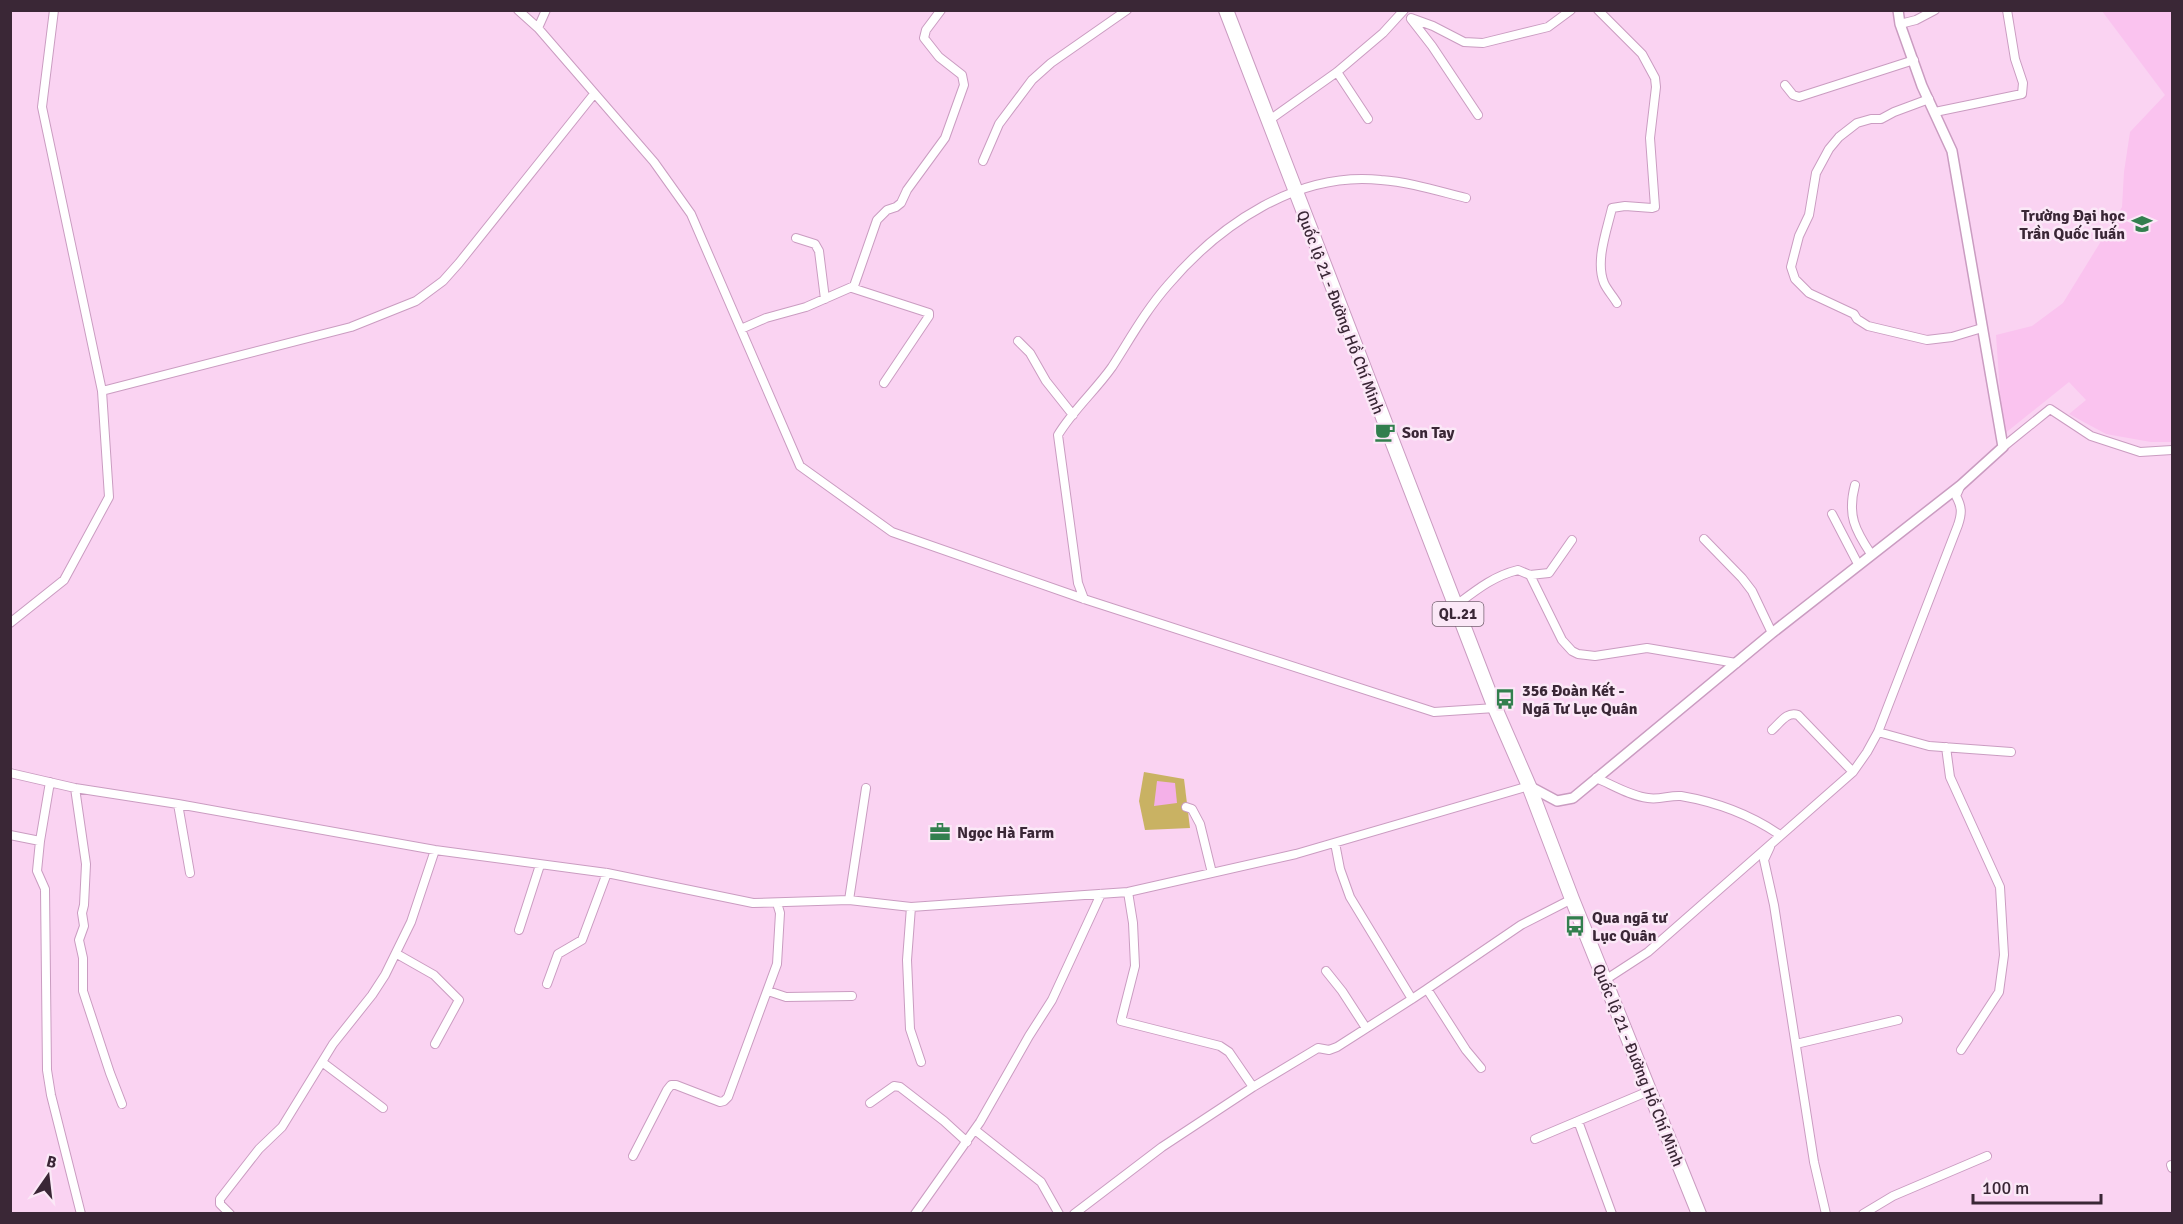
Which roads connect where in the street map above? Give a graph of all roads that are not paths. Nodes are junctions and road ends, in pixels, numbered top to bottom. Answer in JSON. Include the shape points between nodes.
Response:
{"nodes":[{"id":1,"x":54,"y":10,"type":"edge"},
{"id":2,"x":518,"y":10,"type":"edge"},
{"id":3,"x":546,"y":10,"type":"edge"},
{"id":4,"x":941,"y":10,"type":"edge"},
{"id":5,"x":1127,"y":10,"type":"edge"},
{"id":6,"x":1226,"y":10,"type":"edge"},
{"id":7,"x":1571,"y":10,"type":"edge"},
{"id":8,"x":1598,"y":10,"type":"edge"},
{"id":9,"x":1898,"y":10,"type":"edge"},
{"id":10,"x":1935,"y":10,"type":"edge"},
{"id":11,"x":2007,"y":10,"type":"edge"},
{"id":12,"x":1404,"y":11,"type":"edge"},
{"id":13,"x":1411,"y":18,"type":"junction"},
{"id":14,"x":1900,"y":24,"type":"junction"},
{"id":15,"x":537,"y":28,"type":"junction"},
{"id":16,"x":1914,"y":60,"type":"junction"},
{"id":17,"x":1337,"y":72,"type":"junction"},
{"id":18,"x":1785,"y":85,"type":"dead end"},
{"id":19,"x":594,"y":94,"type":"junction"},
{"id":20,"x":1929,"y":99,"type":"junction"},
{"id":21,"x":1935,"y":112,"type":"junction"},
{"id":22,"x":1478,"y":115,"type":"dead end"},
{"id":23,"x":1368,"y":119,"type":"dead end"},
{"id":24,"x":1268,"y":121,"type":"junction"},
{"id":25,"x":983,"y":161,"type":"dead end"},
{"id":26,"x":1295,"y":190,"type":"junction"},
{"id":27,"x":1466,"y":198,"type":"dead end"},
{"id":28,"x":796,"y":238,"type":"dead end"},
{"id":29,"x":852,"y":288,"type":"junction"},
{"id":30,"x":825,"y":299,"type":"junction"},
{"id":31,"x":1617,"y":303,"type":"dead end"},
{"id":32,"x":741,"y":328,"type":"junction"},
{"id":33,"x":1982,"y":328,"type":"junction"},
{"id":34,"x":1018,"y":341,"type":"dead end"},
{"id":35,"x":884,"y":383,"type":"dead end"},
{"id":36,"x":102,"y":391,"type":"junction"},
{"id":37,"x":1073,"y":415,"type":"junction"},
{"id":38,"x":2003,"y":447,"type":"junction"},
{"id":39,"x":2172,"y":450,"type":"edge"},
{"id":40,"x":1855,"y":485,"type":"dead end"},
{"id":41,"x":1960,"y":485,"type":"junction"},
{"id":42,"x":1832,"y":514,"type":"dead end"},
{"id":43,"x":1704,"y":539,"type":"dead end"},
{"id":44,"x":1572,"y":540,"type":"dead end"},
{"id":45,"x":1871,"y":554,"type":"junction"},
{"id":46,"x":1858,"y":564,"type":"junction"},
{"id":47,"x":1530,"y":575,"type":"junction"},
{"id":48,"x":1084,"y":599,"type":"junction"},
{"id":49,"x":1455,"y":606,"type":"junction"},
{"id":50,"x":10,"y":623,"type":"edge"},
{"id":51,"x":1772,"y":633,"type":"junction"},
{"id":52,"x":1736,"y":663,"type":"junction"},
{"id":53,"x":1495,"y":708,"type":"junction"},
{"id":54,"x":1772,"y":730,"type":"dead end"},
{"id":55,"x":1878,"y":732,"type":"junction"},
{"id":56,"x":1946,"y":747,"type":"junction"},
{"id":57,"x":2011,"y":752,"type":"dead end"},
{"id":58,"x":1853,"y":772,"type":"junction"},
{"id":59,"x":10,"y":774,"type":"edge"},
{"id":60,"x":1596,"y":778,"type":"junction"},
{"id":61,"x":50,"y":782,"type":"junction"},
{"id":62,"x":1529,"y":786,"type":"junction"},
{"id":63,"x":75,"y":788,"type":"junction"},
{"id":64,"x":866,"y":788,"type":"dead end"},
{"id":65,"x":178,"y":804,"type":"junction"},
{"id":66,"x":1186,"y":807,"type":"dead end"},
{"id":67,"x":10,"y":835,"type":"edge"},
{"id":68,"x":1780,"y":835,"type":"junction"},
{"id":69,"x":40,"y":841,"type":"junction"},
{"id":70,"x":1335,"y":843,"type":"junction"},
{"id":71,"x":1771,"y":843,"type":"junction"},
{"id":72,"x":435,"y":850,"type":"junction"},
{"id":73,"x":540,"y":865,"type":"junction"},
{"id":74,"x":190,"y":873,"type":"dead end"},
{"id":75,"x":607,"y":873,"type":"junction"},
{"id":76,"x":1212,"y":873,"type":"junction"},
{"id":77,"x":1128,"y":892,"type":"junction"},
{"id":78,"x":1101,"y":894,"type":"junction"},
{"id":79,"x":1572,"y":899,"type":"junction"},
{"id":80,"x":849,"y":900,"type":"junction"},
{"id":81,"x":777,"y":903,"type":"junction"},
{"id":82,"x":911,"y":907,"type":"junction"},
{"id":83,"x":519,"y":930,"type":"dead end"},
{"id":84,"x":397,"y":954,"type":"junction"},
{"id":85,"x":1326,"y":971,"type":"dead end"},
{"id":86,"x":1605,"y":980,"type":"junction"},
{"id":87,"x":547,"y":984,"type":"dead end"},
{"id":88,"x":1427,"y":989,"type":"junction"},
{"id":89,"x":768,"y":990,"type":"junction"},
{"id":90,"x":852,"y":996,"type":"dead end"},
{"id":91,"x":1412,"y":999,"type":"junction"},
{"id":92,"x":1898,"y":1020,"type":"dead end"},
{"id":93,"x":1366,"y":1028,"type":"junction"},
{"id":94,"x":435,"y":1044,"type":"dead end"},
{"id":95,"x":1796,"y":1044,"type":"junction"},
{"id":96,"x":1961,"y":1050,"type":"dead end"},
{"id":97,"x":322,"y":1062,"type":"junction"},
{"id":98,"x":921,"y":1062,"type":"dead end"},
{"id":99,"x":1481,"y":1068,"type":"dead end"},
{"id":100,"x":1253,"y":1087,"type":"junction"},
{"id":101,"x":1649,"y":1091,"type":"junction"},
{"id":102,"x":870,"y":1103,"type":"dead end"},
{"id":103,"x":122,"y":1104,"type":"dead end"},
{"id":104,"x":383,"y":1108,"type":"dead end"},
{"id":105,"x":1578,"y":1121,"type":"junction"},
{"id":106,"x":975,"y":1130,"type":"junction"},
{"id":107,"x":1535,"y":1139,"type":"dead end"},
{"id":108,"x":967,"y":1142,"type":"junction"},
{"id":109,"x":633,"y":1156,"type":"dead end"},
{"id":110,"x":1987,"y":1156,"type":"dead end"},
{"id":111,"x":81,"y":1214,"type":"edge"},
{"id":112,"x":230,"y":1214,"type":"edge"},
{"id":113,"x":915,"y":1214,"type":"edge"},
{"id":114,"x":1059,"y":1214,"type":"edge"},
{"id":115,"x":1074,"y":1214,"type":"edge"},
{"id":116,"x":1612,"y":1214,"type":"edge"},
{"id":117,"x":1699,"y":1214,"type":"edge"},
{"id":118,"x":1826,"y":1214,"type":"edge"},
{"id":119,"x":1863,"y":1214,"type":"edge"}],
"edges":[{"from":1,"to":36,"type":"street","via":[[42,107]]},
{"from":2,"to":15,"type":"street"},
{"from":3,"to":15,"type":"street"},
{"from":4,"to":29,"type":"street","via":[[924,38],[939,57],[962,75],[964,85],[945,138],[901,203],[877,220]]},
{"from":5,"to":25,"type":"street","via":[[1032,80],[999,124]]},
{"from":6,"to":24,"type":"highway","name":"Quốc lộ 21 - Đường Hồ Chí Minh","number":"QL.21"},
{"from":7,"to":13,"type":"street","via":[[1548,27],[1483,43],[1464,42]]},
{"from":8,"to":31,"type":"street","via":[[1642,54],[1656,87],[1650,138],[1655,207],[1612,208],[1603,254],[1604,283]]},
{"from":9,"to":14,"type":"street"},
{"from":10,"to":14,"type":"street"},
{"from":11,"to":21,"type":"street","via":[[2022,94]]},
{"from":12,"to":13,"type":"street"},
{"from":12,"to":17,"type":"street"},
{"from":13,"to":22,"type":"street"},
{"from":14,"to":16,"type":"street"},
{"from":15,"to":19,"type":"street"},
{"from":16,"to":18,"type":"street","via":[[1799,97]]},
{"from":16,"to":20,"type":"street"},
{"from":17,"to":23,"type":"street"},
{"from":17,"to":24,"type":"street"},
{"from":19,"to":32,"type":"street","via":[[654,162],[691,214]]},
{"from":19,"to":36,"type":"street","via":[[459,263],[416,301],[351,327]]},
{"from":20,"to":21,"type":"street"},
{"from":20,"to":33,"type":"street","via":[[1881,119],[1857,123],[1828,148],[1816,173],[1809,215],[1791,267],[1795,279],[1809,293],[1854,314],[1868,326],[1927,340]]},
{"from":21,"to":33,"type":"street","via":[[1952,151]]},
{"from":24,"to":26,"type":"highway","name":"Quốc lộ 21 - Đường Hồ Chí Minh","number":"QL.21"},
{"from":26,"to":27,"type":"street","via":[[1380,179]]},
{"from":26,"to":37,"type":"street","via":[[1203,248],[1167,285],[1100,385]]},
{"from":26,"to":49,"type":"highway","name":"Quốc lộ 21 - Đường Hồ Chí Minh","number":"QL.21"},
{"from":28,"to":30,"type":"street","via":[[814,244],[819,251]]},
{"from":29,"to":30,"type":"street"},
{"from":29,"to":35,"type":"street","via":[[929,313]]},
{"from":30,"to":32,"type":"street"},
{"from":32,"to":48,"type":"street","via":[[800,466],[892,532]]},
{"from":33,"to":38,"type":"street"},
{"from":34,"to":37,"type":"street"},
{"from":36,"to":50,"type":"street","via":[[109,497],[64,580]]},
{"from":37,"to":48,"type":"street","via":[[1058,435],[1078,583]]},
{"from":38,"to":39,"type":"street","via":[[2050,409],[2091,436],[2140,452]]},
{"from":38,"to":41,"type":"street"},
{"from":40,"to":45,"type":"street","via":[[1852,518]]},
{"from":41,"to":45,"type":"street"},
{"from":41,"to":55,"type":"street","via":[[1956,496],[1962,514]]},
{"from":42,"to":46,"type":"street"},
{"from":43,"to":51,"type":"street","via":[[1752,591]]},
{"from":44,"to":47,"type":"street","via":[[1549,573]]},
{"from":45,"to":46,"type":"street"},
{"from":46,"to":51,"type":"street"},
{"from":47,"to":49,"type":"street","via":[[1518,570],[1498,576]]},
{"from":47,"to":52,"type":"street","via":[[1562,639],[1578,654],[1595,656],[1647,648]]},
{"from":48,"to":53,"type":"street","via":[[1434,712]]},
{"from":49,"to":53,"type":"highway","name":"Quốc lộ 21 - Đường Hồ Chí Minh","number":"QL.21"},
{"from":51,"to":52,"type":"street"},
{"from":52,"to":60,"type":"street"},
{"from":53,"to":62,"type":"highway","name":"Quốc lộ 21 - Đường Hồ Chí Minh","number":"QL.21"},
{"from":54,"to":58,"type":"street","via":[[1788,715],[1798,715]]},
{"from":55,"to":56,"type":"street"},
{"from":55,"to":58,"type":"street"},
{"from":56,"to":57,"type":"street"},
{"from":56,"to":96,"type":"street","via":[[1950,777],[2000,887],[2004,955],[1999,992]]},
{"from":58,"to":68,"type":"street"},
{"from":59,"to":61,"type":"street"},
{"from":60,"to":62,"type":"street","via":[[1572,798],[1557,801]]},
{"from":60,"to":68,"type":"street","via":[[1641,797],[1680,796],[1724,807]]},
{"from":61,"to":63,"type":"street"},
{"from":61,"to":69,"type":"street"},
{"from":62,"to":70,"type":"street"},
{"from":62,"to":79,"type":"highway","name":"Quốc lộ 21 - Đường Hồ Chí Minh","number":"QL.21"},
{"from":63,"to":65,"type":"street"},
{"from":63,"to":103,"type":"street","via":[[86,864],[84,926],[79,940],[83,991]]},
{"from":64,"to":80,"type":"street"},
{"from":65,"to":72,"type":"street"},
{"from":65,"to":74,"type":"street"},
{"from":66,"to":76,"type":"street","via":[[1192,809],[1200,824]]},
{"from":67,"to":69,"type":"street"},
{"from":68,"to":71,"type":"street"},
{"from":69,"to":111,"type":"street","via":[[37,871],[45,889],[47,1070]]},
{"from":70,"to":76,"type":"street"},
{"from":70,"to":91,"type":"street","via":[[1350,897]]},
{"from":71,"to":86,"type":"street","via":[[1648,952]]},
{"from":71,"to":95,"type":"street","via":[[1764,860]]},
{"from":72,"to":73,"type":"street"},
{"from":72,"to":84,"type":"street"},
{"from":73,"to":75,"type":"street"},
{"from":73,"to":83,"type":"street"},
{"from":75,"to":81,"type":"street","via":[[753,903]]},
{"from":75,"to":87,"type":"street","via":[[582,940],[558,954]]},
{"from":76,"to":77,"type":"street"},
{"from":77,"to":78,"type":"street"},
{"from":77,"to":100,"type":"street","via":[[1135,966],[1120,1021],[1220,1046]]},
{"from":78,"to":82,"type":"street"},
{"from":78,"to":106,"type":"street","via":[[1052,1000]]},
{"from":79,"to":86,"type":"highway","name":"Quốc lộ 21 - Đường Hồ Chí Minh","number":"QL.21"},
{"from":79,"to":88,"type":"street","via":[[1521,925]]},
{"from":80,"to":81,"type":"street"},
{"from":80,"to":82,"type":"street"},
{"from":81,"to":89,"type":"street","via":[[777,964]]},
{"from":82,"to":98,"type":"street","via":[[907,960],[910,1029]]},
{"from":84,"to":94,"type":"street","via":[[434,975],[459,1000]]},
{"from":84,"to":97,"type":"street"},
{"from":85,"to":93,"type":"street"},
{"from":86,"to":101,"type":"highway","name":"Quốc lộ 21 - Đường Hồ Chí Minh","number":"QL.21"},
{"from":88,"to":91,"type":"street"},
{"from":88,"to":99,"type":"street"},
{"from":89,"to":90,"type":"street","via":[[786,997]]},
{"from":89,"to":109,"type":"street","via":[[727,1099],[720,1101],[671,1085]]},
{"from":91,"to":93,"type":"street"},
{"from":92,"to":95,"type":"street"},
{"from":93,"to":100,"type":"street","via":[[1337,1047],[1318,1048]]},
{"from":95,"to":118,"type":"street"},
{"from":97,"to":104,"type":"street"},
{"from":97,"to":112,"type":"street","via":[[282,1126],[220,1199]]},
{"from":100,"to":115,"type":"street"},
{"from":101,"to":105,"type":"street"},
{"from":101,"to":117,"type":"highway","name":"Quốc lộ 21 - Đường Hồ Chí Minh","number":"QL.21"},
{"from":102,"to":108,"type":"street","via":[[894,1086],[900,1087]]},
{"from":105,"to":107,"type":"street"},
{"from":105,"to":116,"type":"street"},
{"from":106,"to":108,"type":"street"},
{"from":106,"to":114,"type":"street","via":[[1041,1182]]},
{"from":108,"to":113,"type":"street"},
{"from":110,"to":119,"type":"street","via":[[1893,1196]]}]}
